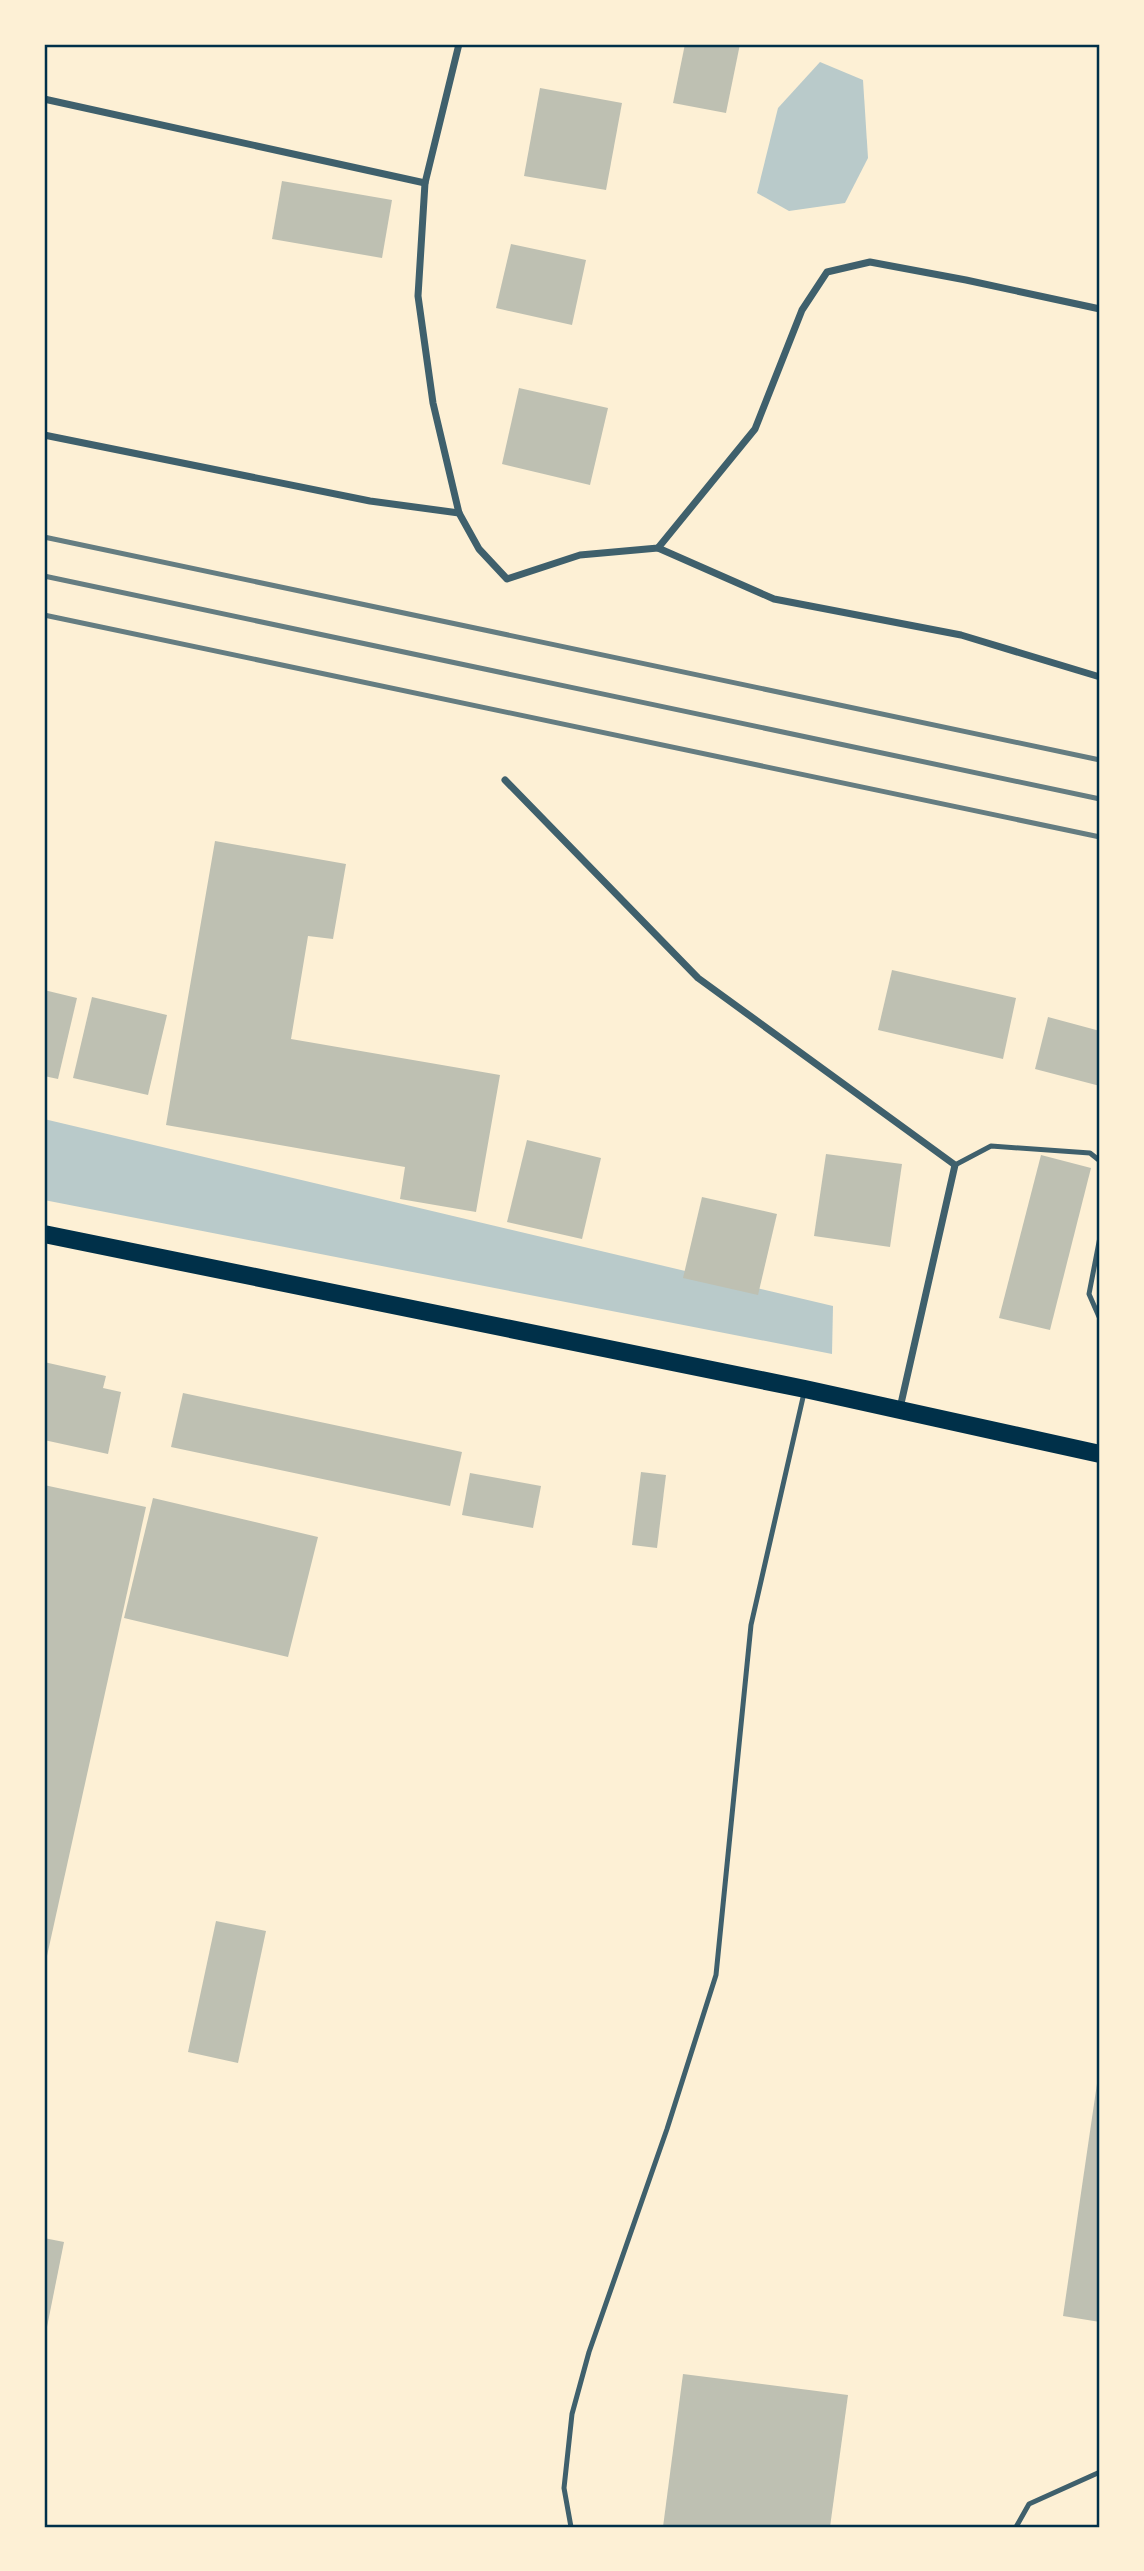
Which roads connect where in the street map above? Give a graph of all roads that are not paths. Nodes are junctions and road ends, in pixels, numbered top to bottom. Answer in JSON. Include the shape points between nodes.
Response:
{"nodes":[{"id":1,"x":459,"y":44,"type":"edge"},
{"id":2,"x":44,"y":99,"type":"edge"},
{"id":3,"x":425,"y":183,"type":"junction"},
{"id":4,"x":1100,"y":309,"type":"edge"},
{"id":5,"x":44,"y":435,"type":"edge"},
{"id":6,"x":459,"y":513,"type":"junction"},
{"id":7,"x":658,"y":548,"type":"junction"},
{"id":8,"x":1100,"y":677,"type":"edge"},
{"id":9,"x":505,"y":780,"type":"dead end"},
{"id":10,"x":1100,"y":1161,"type":"edge"},
{"id":11,"x":955,"y":1165,"type":"junction"},
{"id":12,"x":44,"y":1234,"type":"edge"},
{"id":13,"x":1100,"y":1237,"type":"edge"},
{"id":14,"x":1100,"y":1319,"type":"edge"},
{"id":15,"x":805,"y":1389,"type":"junction"},
{"id":16,"x":900,"y":1409,"type":"junction"},
{"id":17,"x":1100,"y":1454,"type":"edge"},
{"id":18,"x":1100,"y":2472,"type":"edge"},
{"id":19,"x":571,"y":2527,"type":"edge"},
{"id":20,"x":1016,"y":2527,"type":"edge"}],
"edges":[{"from":1,"to":3,"type":"street"},
{"from":2,"to":3,"type":"street"},
{"from":3,"to":6,"type":"street","via":[[418,296],[433,403]]},
{"from":4,"to":7,"type":"street","via":[[870,262],[827,272],[802,310],[755,429]]},
{"from":5,"to":6,"type":"street","via":[[370,501]]},
{"from":6,"to":7,"type":"street","via":[[480,549],[507,579],[580,555]]},
{"from":7,"to":8,"type":"street","via":[[774,599],[961,635]]},
{"from":9,"to":11,"type":"street","via":[[698,978]]},
{"from":10,"to":11,"type":"lane","via":[[1090,1153],[991,1146]]},
{"from":11,"to":16,"type":"street"},
{"from":12,"to":15,"type":"main road"},
{"from":13,"to":14,"type":"lane","via":[[1089,1294]]},
{"from":15,"to":16,"type":"main road"},
{"from":15,"to":19,"type":"lane","via":[[751,1625],[716,1975],[575,2402],[564,2488]]},
{"from":16,"to":17,"type":"main road"},
{"from":18,"to":20,"type":"lane","via":[[1029,2504]]}]}
